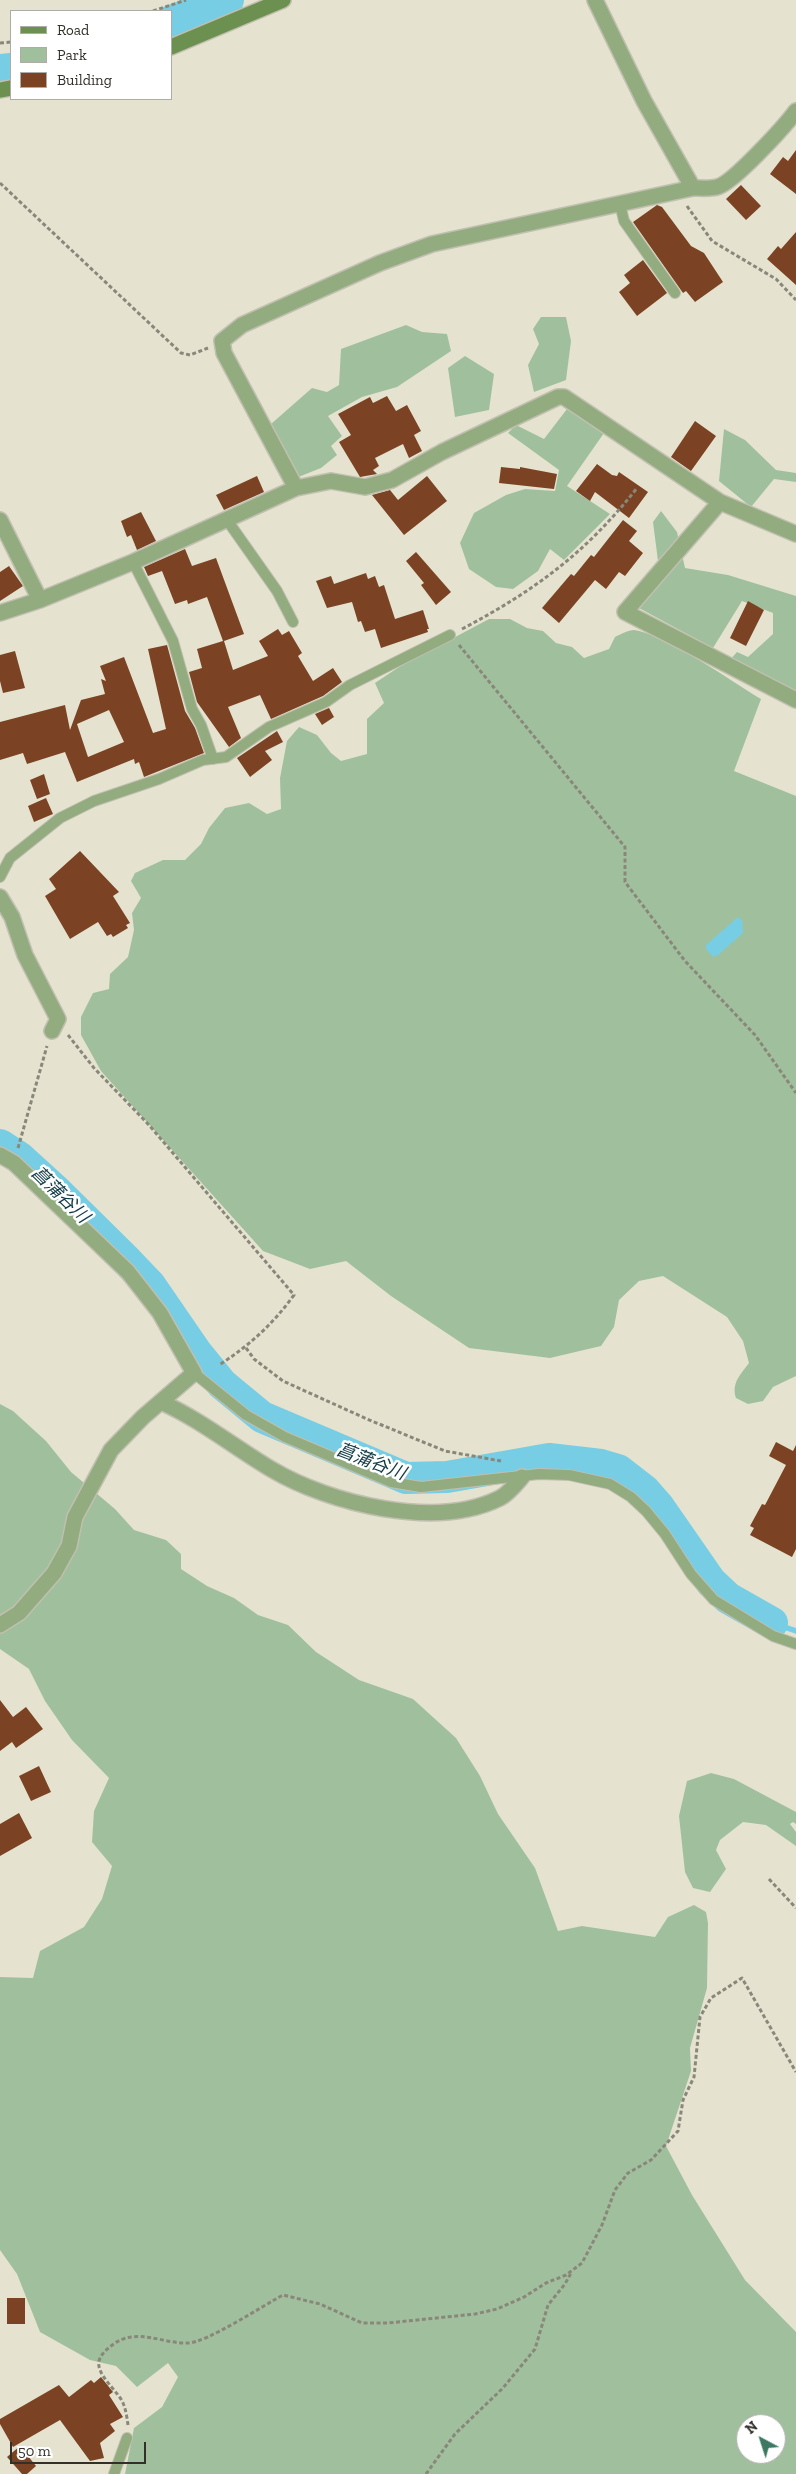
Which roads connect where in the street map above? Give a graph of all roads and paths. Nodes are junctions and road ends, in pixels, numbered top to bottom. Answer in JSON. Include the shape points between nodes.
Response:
{"nodes":[{"id":1,"x":186,"y":0,"type":"edge"},
{"id":2,"x":283,"y":0,"type":"edge"},
{"id":3,"x":595,"y":0,"type":"edge"},
{"id":4,"x":156,"y":10,"type":"edge"},
{"id":5,"x":172,"y":46,"type":"edge"},
{"id":6,"x":796,"y":111,"type":"edge"},
{"id":7,"x":0,"y":183,"type":"edge"},
{"id":8,"x":686,"y":189,"type":"junction"},
{"id":9,"x":620,"y":204,"type":"junction"},
{"id":10,"x":675,"y":293,"type":"dead end"},
{"id":11,"x":796,"y":300,"type":"edge"},
{"id":12,"x":222,"y":341,"type":"junction"},
{"id":13,"x":296,"y":488,"type":"junction"},
{"id":14,"x":637,"y":488,"type":"dead end"},
{"id":15,"x":720,"y":502,"type":"junction"},
{"id":16,"x":0,"y":520,"type":"edge"},
{"id":17,"x":227,"y":520,"type":"junction"},
{"id":18,"x":796,"y":534,"type":"edge"},
{"id":19,"x":132,"y":562,"type":"junction"},
{"id":20,"x":40,"y":600,"type":"junction"},
{"id":21,"x":0,"y":613,"type":"edge"},
{"id":22,"x":293,"y":622,"type":"dead end"},
{"id":23,"x":450,"y":635,"type":"junction"},
{"id":24,"x":796,"y":700,"type":"edge"},
{"id":25,"x":213,"y":759,"type":"junction"},
{"id":26,"x":0,"y":877,"type":"edge"},
{"id":27,"x":0,"y":897,"type":"edge"},
{"id":28,"x":55,"y":1025,"type":"junction"},
{"id":29,"x":796,"y":1093,"type":"edge"},
{"id":30,"x":6,"y":1158,"type":"edge"},
{"id":31,"x":246,"y":1348,"type":"junction"},
{"id":32,"x":219,"y":1365,"type":"dead end"},
{"id":33,"x":194,"y":1373,"type":"junction"},
{"id":34,"x":161,"y":1402,"type":"junction"},
{"id":35,"x":501,"y":1461,"type":"dead end"},
{"id":36,"x":522,"y":1478,"type":"junction"},
{"id":37,"x":0,"y":1625,"type":"edge"},
{"id":38,"x":796,"y":1644,"type":"edge"},
{"id":39,"x":769,"y":1879,"type":"dead end"},
{"id":40,"x":796,"y":1908,"type":"edge"},
{"id":41,"x":796,"y":2072,"type":"edge"},
{"id":42,"x":572,"y":2270,"type":"junction"},
{"id":43,"x":127,"y":2438,"type":"joint"},
{"id":44,"x":114,"y":2474,"type":"edge"},
{"id":45,"x":426,"y":2474,"type":"edge"}],
"edges":[{"from":1,"to":4,"type":"path"},
{"from":2,"to":5,"type":"main road"},
{"from":3,"to":8,"type":"street"},
{"from":6,"to":8,"type":"street","via":[[729,180],[718,187]]},
{"from":7,"to":12,"type":"path","via":[[181,353],[190,355]]},
{"from":8,"to":9,"type":"street"},
{"from":8,"to":11,"type":"path","via":[[700,226],[712,241],[776,279]]},
{"from":9,"to":10,"type":"lane","via":[[624,221]]},
{"from":9,"to":12,"type":"street","via":[[432,244],[242,325]]},
{"from":12,"to":13,"type":"street","via":[[224,353]]},
{"from":13,"to":15,"type":"street","via":[[331,481],[365,487],[392,480],[442,452],[564,397]]},
{"from":13,"to":17,"type":"street"},
{"from":14,"to":23,"type":"path","via":[[618,513],[560,568],[507,605]]},
{"from":15,"to":18,"type":"street"},
{"from":15,"to":24,"type":"street","via":[[625,612]]},
{"from":16,"to":20,"type":"street"},
{"from":17,"to":19,"type":"street"},
{"from":17,"to":22,"type":"lane","via":[[277,591]]},
{"from":19,"to":20,"type":"street"},
{"from":19,"to":25,"type":"lane","via":[[173,641],[192,710]]},
{"from":20,"to":21,"type":"street"},
{"from":23,"to":25,"type":"lane","via":[[350,684],[326,702],[268,727],[226,757]]},
{"from":23,"to":29,"type":"path","via":[[626,847],[625,882],[685,961],[755,1035]]},
{"from":25,"to":26,"type":"lane","via":[[94,801],[60,818],[10,858]]},
{"from":27,"to":28,"type":"street","via":[[12,917]]},
{"from":28,"to":30,"type":"path","via":[[18,1148]]},
{"from":28,"to":31,"type":"path","via":[[149,1125],[294,1296],[282,1313]]},
{"from":30,"to":33,"type":"street","via":[[128,1272],[160,1313]]},
{"from":31,"to":32,"type":"path"},
{"from":31,"to":35,"type":"path","via":[[254,1359],[283,1381],[367,1419],[445,1451]]},
{"from":33,"to":34,"type":"street"},
{"from":33,"to":36,"type":"lane","via":[[246,1415],[285,1437],[391,1482],[421,1487]]},
{"from":34,"to":36,"type":"street","via":[[206,1426],[273,1470],[320,1491],[373,1508],[428,1514],[466,1510],[502,1497]]},
{"from":34,"to":37,"type":"street","via":[[111,1450],[75,1518],[68,1546],[54,1573],[19,1613]]},
{"from":36,"to":38,"type":"lane","via":[[539,1474],[569,1475],[610,1484],[631,1497],[665,1534],[690,1574],[714,1600],[765,1632]]},
{"from":39,"to":40,"type":"path"},
{"from":41,"to":42,"type":"path","via":[[742,1978],[711,1998],[700,2017],[694,2077],[684,2100],[678,2130],[651,2160],[628,2173],[614,2190],[602,2225],[582,2263]]},
{"from":42,"to":43,"type":"path","via":[[507,2304],[475,2314],[362,2323],[320,2304],[283,2295],[249,2316],[189,2343],[152,2337],[115,2343],[103,2352],[99,2362],[101,2372],[124,2404]]},
{"from":42,"to":45,"type":"path","via":[[548,2304],[535,2349],[503,2388],[456,2434]]},
{"from":43,"to":44,"type":"lane"}]}
